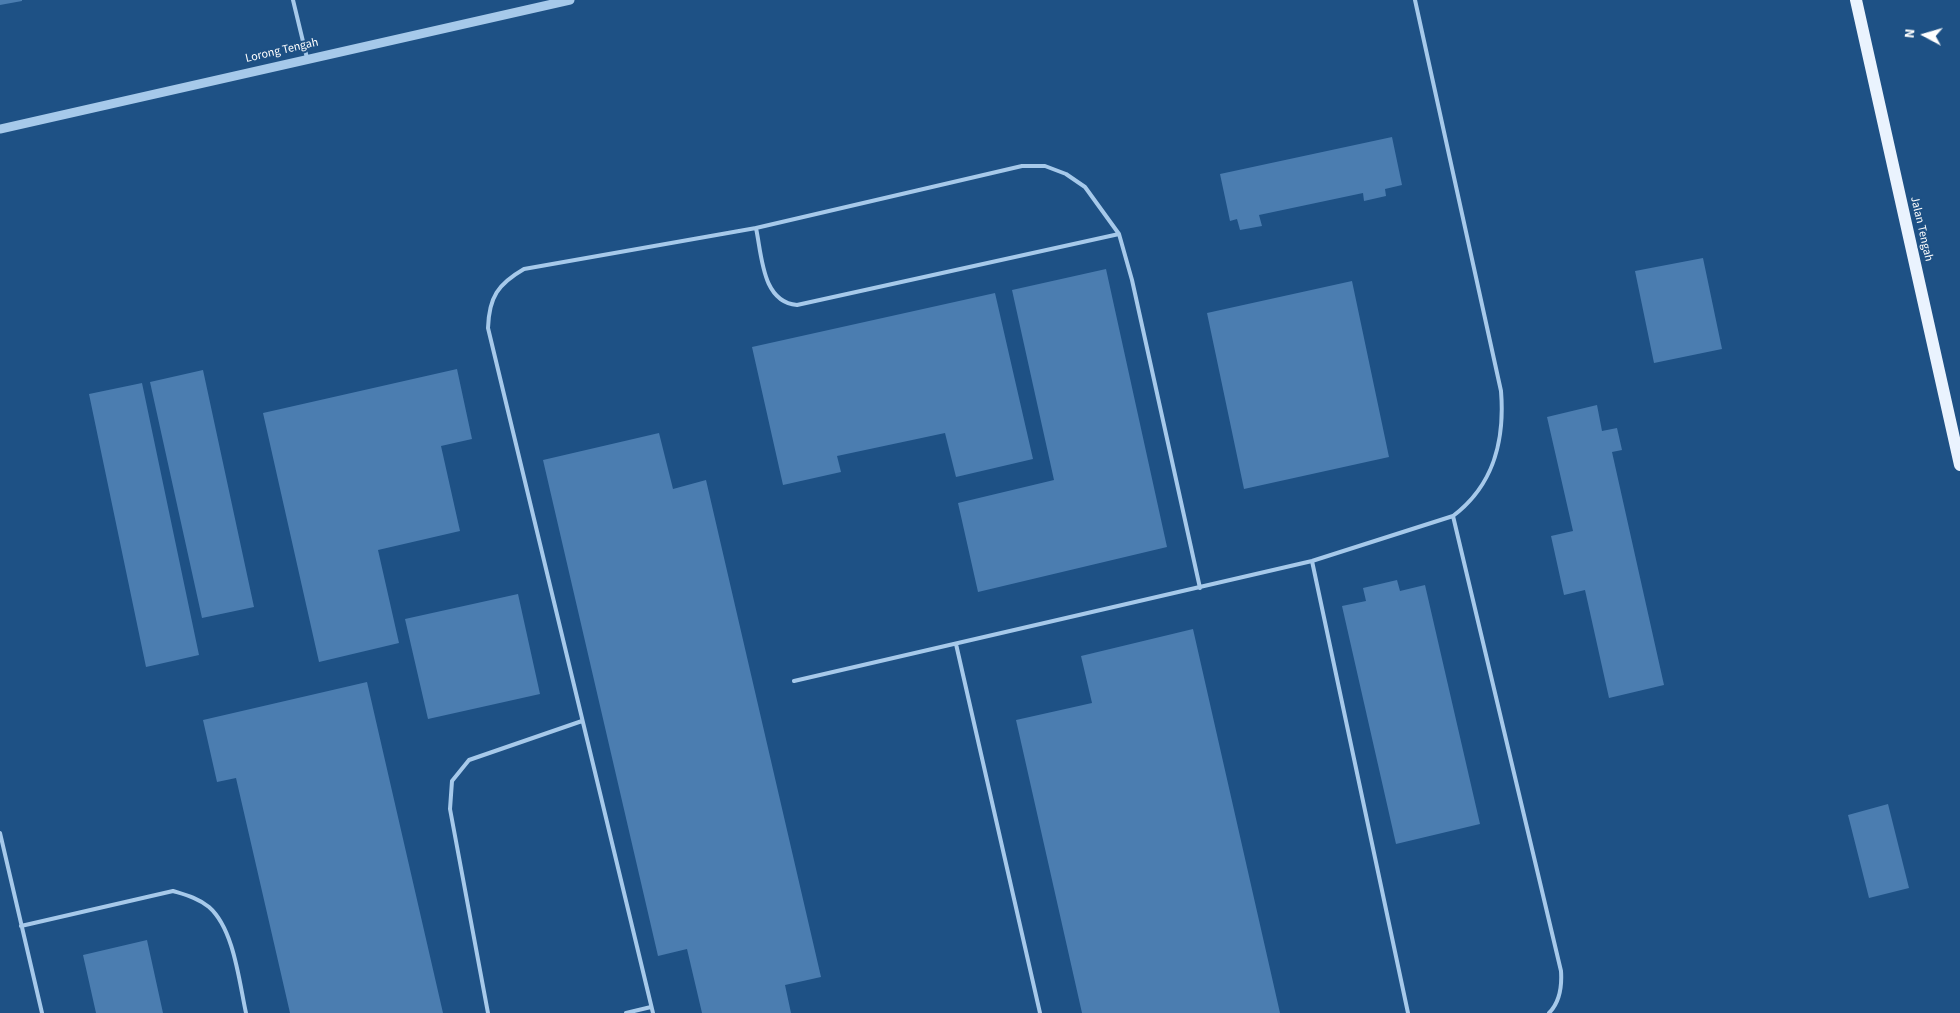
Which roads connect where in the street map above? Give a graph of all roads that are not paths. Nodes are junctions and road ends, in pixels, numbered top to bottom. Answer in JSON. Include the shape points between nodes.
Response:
{"nodes":[{"id":1,"x":294,"y":0,"type":"edge"},
{"id":2,"x":570,"y":0,"type":"edge"},
{"id":3,"x":1415,"y":0,"type":"edge"},
{"id":4,"x":1856,"y":0,"type":"edge"},
{"id":5,"x":307,"y":58,"type":"junction"},
{"id":6,"x":0,"y":129,"type":"edge"},
{"id":7,"x":756,"y":228,"type":"junction"},
{"id":8,"x":1119,"y":234,"type":"junction"},
{"id":9,"x":1960,"y":465,"type":"edge"},
{"id":10,"x":1453,"y":516,"type":"junction"},
{"id":11,"x":1312,"y":561,"type":"junction"},
{"id":12,"x":1200,"y":588,"type":"junction"},
{"id":13,"x":956,"y":644,"type":"junction"},
{"id":14,"x":794,"y":681,"type":"dead end"},
{"id":15,"x":582,"y":721,"type":"junction"},
{"id":16,"x":0,"y":833,"type":"edge"},
{"id":17,"x":21,"y":926,"type":"junction"},
{"id":18,"x":651,"y":1007,"type":"junction"},
{"id":19,"x":42,"y":1013,"type":"edge"},
{"id":20,"x":246,"y":1013,"type":"edge"},
{"id":21,"x":488,"y":1013,"type":"edge"},
{"id":22,"x":626,"y":1013,"type":"edge"},
{"id":23,"x":653,"y":1013,"type":"edge"},
{"id":24,"x":1040,"y":1013,"type":"edge"},
{"id":25,"x":1408,"y":1013,"type":"edge"},
{"id":26,"x":1549,"y":1013,"type":"edge"}],
"edges":[{"from":1,"to":5,"type":"lane"},
{"from":2,"to":5,"type":"street","name":"Lorong Tengah"},
{"from":3,"to":10,"type":"lane","via":[[1498,371],[1503,412],[1493,464],[1481,489]]},
{"from":4,"to":9,"type":"main road","name":"Jalan Tengah"},
{"from":5,"to":6,"type":"street","name":"Lorong Tengah"},
{"from":7,"to":8,"type":"lane","via":[[1022,166],[1052,169],[1085,187]]},
{"from":7,"to":8,"type":"lane","via":[[770,289],[781,301],[798,305]]},
{"from":7,"to":15,"type":"lane","via":[[524,269],[508,278],[496,292],[489,309],[488,328]]},
{"from":8,"to":12,"type":"lane"},
{"from":10,"to":11,"type":"lane"},
{"from":10,"to":26,"type":"lane","via":[[1561,971],[1559,998]]},
{"from":11,"to":12,"type":"lane"},
{"from":11,"to":25,"type":"lane"},
{"from":12,"to":13,"type":"lane"},
{"from":13,"to":14,"type":"lane"},
{"from":13,"to":24,"type":"lane"},
{"from":15,"to":18,"type":"lane"},
{"from":15,"to":21,"type":"lane","via":[[469,760],[452,782],[450,809]]},
{"from":16,"to":17,"type":"lane"},
{"from":17,"to":19,"type":"lane"},
{"from":17,"to":20,"type":"lane","via":[[173,891],[192,896],[209,907],[221,922],[229,941]]},
{"from":18,"to":22,"type":"lane"},
{"from":18,"to":23,"type":"lane"}]}
